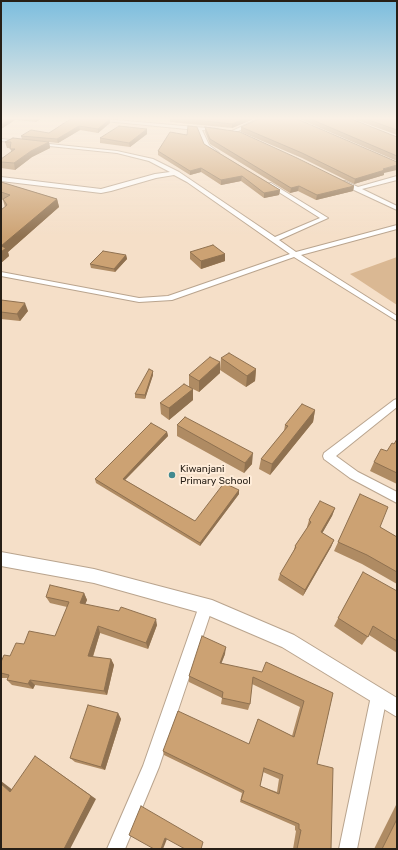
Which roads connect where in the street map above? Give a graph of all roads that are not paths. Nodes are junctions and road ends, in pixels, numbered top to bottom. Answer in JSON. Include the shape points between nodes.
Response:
{"nodes":[{"id":1,"x":142,"y":158,"type":"edge"},
{"id":2,"x":177,"y":173,"type":"junction"},
{"id":3,"x":335,"y":178,"type":"edge"},
{"id":4,"x":397,"y":178,"type":"edge"},
{"id":5,"x":1,"y":179,"type":"edge"},
{"id":6,"x":266,"y":182,"type":"edge"},
{"id":7,"x":356,"y":189,"type":"junction"},
{"id":8,"x":397,"y":208,"type":"edge"},
{"id":9,"x":397,"y":227,"type":"edge"},
{"id":10,"x":273,"y":240,"type":"junction"},
{"id":11,"x":294,"y":254,"type":"junction"},
{"id":12,"x":1,"y":274,"type":"edge"},
{"id":13,"x":397,"y":319,"type":"edge"},
{"id":14,"x":397,"y":402,"type":"edge"},
{"id":15,"x":397,"y":498,"type":"edge"},
{"id":16,"x":1,"y":559,"type":"edge"},
{"id":17,"x":206,"y":606,"type":"junction"},
{"id":18,"x":379,"y":696,"type":"junction"},
{"id":19,"x":397,"y":708,"type":"edge"},
{"id":20,"x":116,"y":849,"type":"edge"},
{"id":21,"x":348,"y":849,"type":"edge"}],
"edges":[{"from":1,"to":2,"type":"street"},
{"from":2,"to":5,"type":"street","via":[[155,176],[102,191]]},
{"from":2,"to":10,"type":"street"},
{"from":3,"to":7,"type":"street"},
{"from":4,"to":7,"type":"street"},
{"from":6,"to":10,"type":"street","via":[[325,218]]},
{"from":7,"to":8,"type":"street"},
{"from":9,"to":11,"type":"street"},
{"from":10,"to":11,"type":"street"},
{"from":11,"to":12,"type":"street","via":[[169,298],[139,300]]},
{"from":11,"to":13,"type":"street"},
{"from":14,"to":15,"type":"street","via":[[328,456],[354,475]]},
{"from":16,"to":17,"type":"street","via":[[94,576]]},
{"from":17,"to":18,"type":"street","via":[[288,641]]},
{"from":17,"to":20,"type":"street","via":[[151,767]]},
{"from":18,"to":19,"type":"street"},
{"from":18,"to":21,"type":"street"}]}
